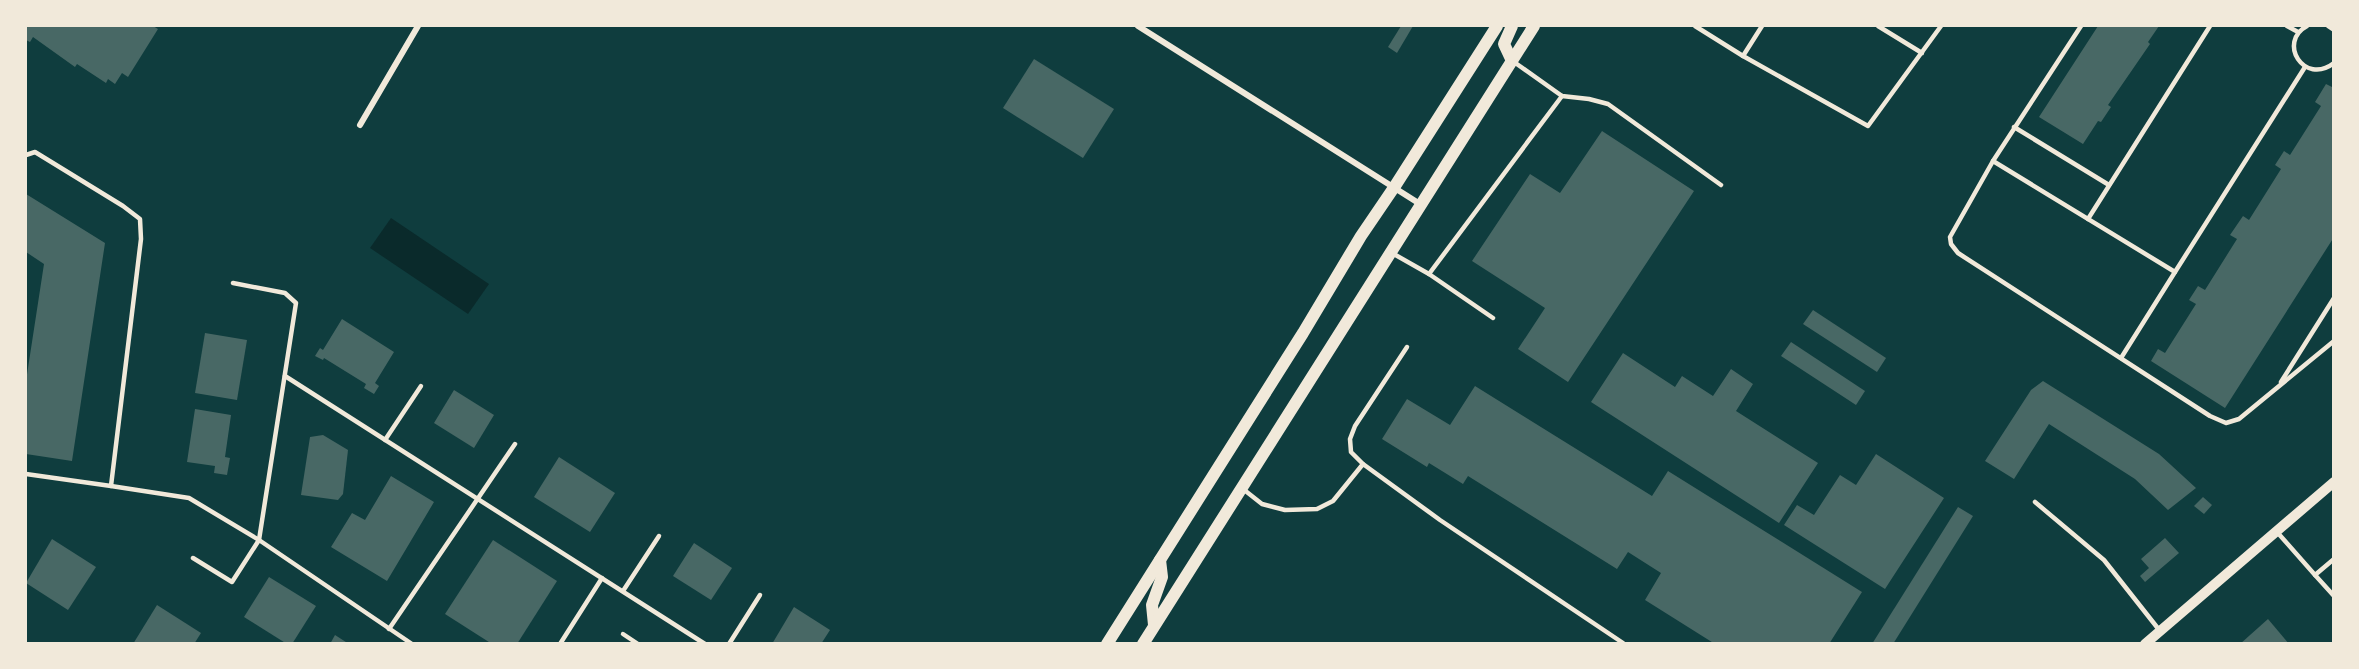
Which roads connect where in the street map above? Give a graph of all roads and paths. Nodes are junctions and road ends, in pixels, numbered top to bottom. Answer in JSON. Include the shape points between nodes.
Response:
{"nodes":[{"id":1,"x":418,"y":26,"type":"edge"},
{"id":2,"x":1138,"y":26,"type":"edge"},
{"id":3,"x":1497,"y":26,"type":"edge"},
{"id":4,"x":1512,"y":26,"type":"edge"},
{"id":5,"x":1534,"y":26,"type":"edge"},
{"id":6,"x":1695,"y":26,"type":"edge"},
{"id":7,"x":1762,"y":26,"type":"edge"},
{"id":8,"x":1878,"y":26,"type":"edge"},
{"id":9,"x":1941,"y":26,"type":"edge"},
{"id":10,"x":2081,"y":26,"type":"edge"},
{"id":11,"x":2210,"y":26,"type":"edge"},
{"id":12,"x":2287,"y":26,"type":"edge"},
{"id":13,"x":2307,"y":26,"type":"edge"},
{"id":14,"x":2328,"y":26,"type":"edge"},
{"id":15,"x":2334,"y":30,"type":"edge"},
{"id":16,"x":2298,"y":33,"type":"junction"},
{"id":17,"x":1922,"y":53,"type":"junction"},
{"id":18,"x":1743,"y":56,"type":"junction"},
{"id":19,"x":1512,"y":61,"type":"junction"},
{"id":20,"x":2334,"y":63,"type":"edge"},
{"id":21,"x":2305,"y":67,"type":"junction"},
{"id":22,"x":1562,"y":96,"type":"junction"},
{"id":23,"x":360,"y":125,"type":"dead end"},
{"id":24,"x":2014,"y":127,"type":"junction"},
{"id":25,"x":26,"y":155,"type":"edge"},
{"id":26,"x":1993,"y":160,"type":"junction"},
{"id":27,"x":1721,"y":185,"type":"dead end"},
{"id":28,"x":2109,"y":185,"type":"junction"},
{"id":29,"x":1395,"y":186,"type":"junction"},
{"id":30,"x":1420,"y":204,"type":"junction"},
{"id":31,"x":2088,"y":219,"type":"junction"},
{"id":32,"x":1389,"y":252,"type":"junction"},
{"id":33,"x":2175,"y":272,"type":"junction"},
{"id":34,"x":1429,"y":274,"type":"junction"},
{"id":35,"x":233,"y":283,"type":"dead end"},
{"id":36,"x":2334,"y":298,"type":"edge"},
{"id":37,"x":1493,"y":318,"type":"dead end"},
{"id":38,"x":2334,"y":340,"type":"edge"},
{"id":39,"x":1407,"y":347,"type":"dead end"},
{"id":40,"x":2121,"y":358,"type":"junction"},
{"id":41,"x":285,"y":376,"type":"junction"},
{"id":42,"x":2278,"y":386,"type":"junction"},
{"id":43,"x":421,"y":387,"type":"dead end"},
{"id":44,"x":385,"y":440,"type":"junction"},
{"id":45,"x":515,"y":444,"type":"dead end"},
{"id":46,"x":1363,"y":464,"type":"junction"},
{"id":47,"x":26,"y":474,"type":"edge"},
{"id":48,"x":2334,"y":482,"type":"edge"},
{"id":49,"x":111,"y":486,"type":"junction"},
{"id":50,"x":1240,"y":487,"type":"junction"},
{"id":51,"x":477,"y":498,"type":"junction"},
{"id":52,"x":2035,"y":502,"type":"dead end"},
{"id":53,"x":2276,"y":531,"type":"junction"},
{"id":54,"x":659,"y":536,"type":"dead end"},
{"id":55,"x":259,"y":540,"type":"junction"},
{"id":56,"x":193,"y":558,"type":"dead end"},
{"id":57,"x":2334,"y":559,"type":"edge"},
{"id":58,"x":1160,"y":560,"type":"junction"},
{"id":59,"x":2315,"y":575,"type":"junction"},
{"id":60,"x":602,"y":578,"type":"junction"},
{"id":61,"x":623,"y":591,"type":"junction"},
{"id":62,"x":760,"y":596,"type":"dead end"},
{"id":63,"x":2334,"y":596,"type":"edge"},
{"id":64,"x":1154,"y":625,"type":"junction"},
{"id":65,"x":389,"y":629,"type":"junction"},
{"id":66,"x":2160,"y":631,"type":"junction"},
{"id":67,"x":623,"y":634,"type":"dead end"},
{"id":68,"x":1623,"y":643,"type":"edge"},
{"id":69,"x":412,"y":644,"type":"edge"},
{"id":70,"x":560,"y":644,"type":"edge"},
{"id":71,"x":638,"y":644,"type":"edge"},
{"id":72,"x":705,"y":644,"type":"edge"},
{"id":73,"x":729,"y":644,"type":"edge"},
{"id":74,"x":1107,"y":644,"type":"edge"},
{"id":75,"x":1143,"y":644,"type":"edge"},
{"id":76,"x":2145,"y":644,"type":"edge"}],
"edges":[{"from":1,"to":23,"type":"street"},
{"from":2,"to":29,"type":"street"},
{"from":3,"to":29,"type":"main road"},
{"from":4,"to":19,"type":"main road","via":[[1504,44]]},
{"from":5,"to":19,"type":"main road"},
{"from":6,"to":18,"type":"lane"},
{"from":7,"to":18,"type":"lane"},
{"from":8,"to":17,"type":"lane"},
{"from":9,"to":17,"type":"lane"},
{"from":10,"to":24,"type":"lane"},
{"from":11,"to":28,"type":"lane"},
{"from":12,"to":16,"type":"lane"},
{"from":13,"to":16,"type":"lane"},
{"from":14,"to":15,"type":"lane"},
{"from":16,"to":21,"type":"lane","via":[[2293,47]]},
{"from":17,"to":18,"type":"lane","via":[[1868,126]]},
{"from":19,"to":22,"type":"lane"},
{"from":19,"to":30,"type":"main road"},
{"from":20,"to":21,"type":"lane","via":[[2320,70]]},
{"from":21,"to":33,"type":"lane"},
{"from":22,"to":27,"type":"lane","via":[[1608,104]]},
{"from":22,"to":34,"type":"lane"},
{"from":24,"to":26,"type":"lane"},
{"from":24,"to":28,"type":"lane"},
{"from":25,"to":49,"type":"lane","via":[[35,152],[140,219],[141,239]]},
{"from":26,"to":31,"type":"lane"},
{"from":26,"to":40,"type":"lane","via":[[1950,237],[1951,244],[1958,253]]},
{"from":28,"to":31,"type":"lane"},
{"from":29,"to":30,"type":"street"},
{"from":29,"to":58,"type":"main road"},
{"from":30,"to":32,"type":"main road"},
{"from":31,"to":33,"type":"lane"},
{"from":32,"to":34,"type":"lane"},
{"from":32,"to":50,"type":"main road"},
{"from":33,"to":40,"type":"lane"},
{"from":34,"to":37,"type":"lane"},
{"from":35,"to":41,"type":"lane","via":[[285,293],[296,303]]},
{"from":36,"to":42,"type":"lane"},
{"from":38,"to":42,"type":"lane"},
{"from":39,"to":46,"type":"lane","via":[[1350,439],[1351,452]]},
{"from":40,"to":42,"type":"lane","via":[[2226,423],[2239,419]]},
{"from":41,"to":44,"type":"lane"},
{"from":41,"to":55,"type":"lane"},
{"from":43,"to":44,"type":"lane"},
{"from":44,"to":51,"type":"lane"},
{"from":45,"to":51,"type":"lane"},
{"from":46,"to":50,"type":"lane","via":[[1333,501],[1317,509],[1285,510],[1262,504]]},
{"from":46,"to":68,"type":"lane"},
{"from":47,"to":49,"type":"lane"},
{"from":48,"to":53,"type":"street"},
{"from":49,"to":55,"type":"lane","via":[[189,498]]},
{"from":50,"to":64,"type":"main road"},
{"from":51,"to":60,"type":"lane"},
{"from":51,"to":65,"type":"lane"},
{"from":52,"to":66,"type":"lane","via":[[2104,560]]},
{"from":53,"to":59,"type":"lane"},
{"from":53,"to":66,"type":"street"},
{"from":54,"to":61,"type":"lane"},
{"from":55,"to":56,"type":"lane","via":[[232,582]]},
{"from":55,"to":65,"type":"lane"},
{"from":57,"to":59,"type":"lane"},
{"from":58,"to":64,"type":"main road","via":[[1162,577],[1152,605]]},
{"from":58,"to":74,"type":"main road"},
{"from":59,"to":63,"type":"lane"},
{"from":60,"to":61,"type":"lane"},
{"from":60,"to":70,"type":"lane"},
{"from":61,"to":72,"type":"lane"},
{"from":62,"to":73,"type":"lane"},
{"from":64,"to":75,"type":"main road"},
{"from":65,"to":69,"type":"lane"},
{"from":66,"to":76,"type":"street"},
{"from":67,"to":71,"type":"lane"}]}
